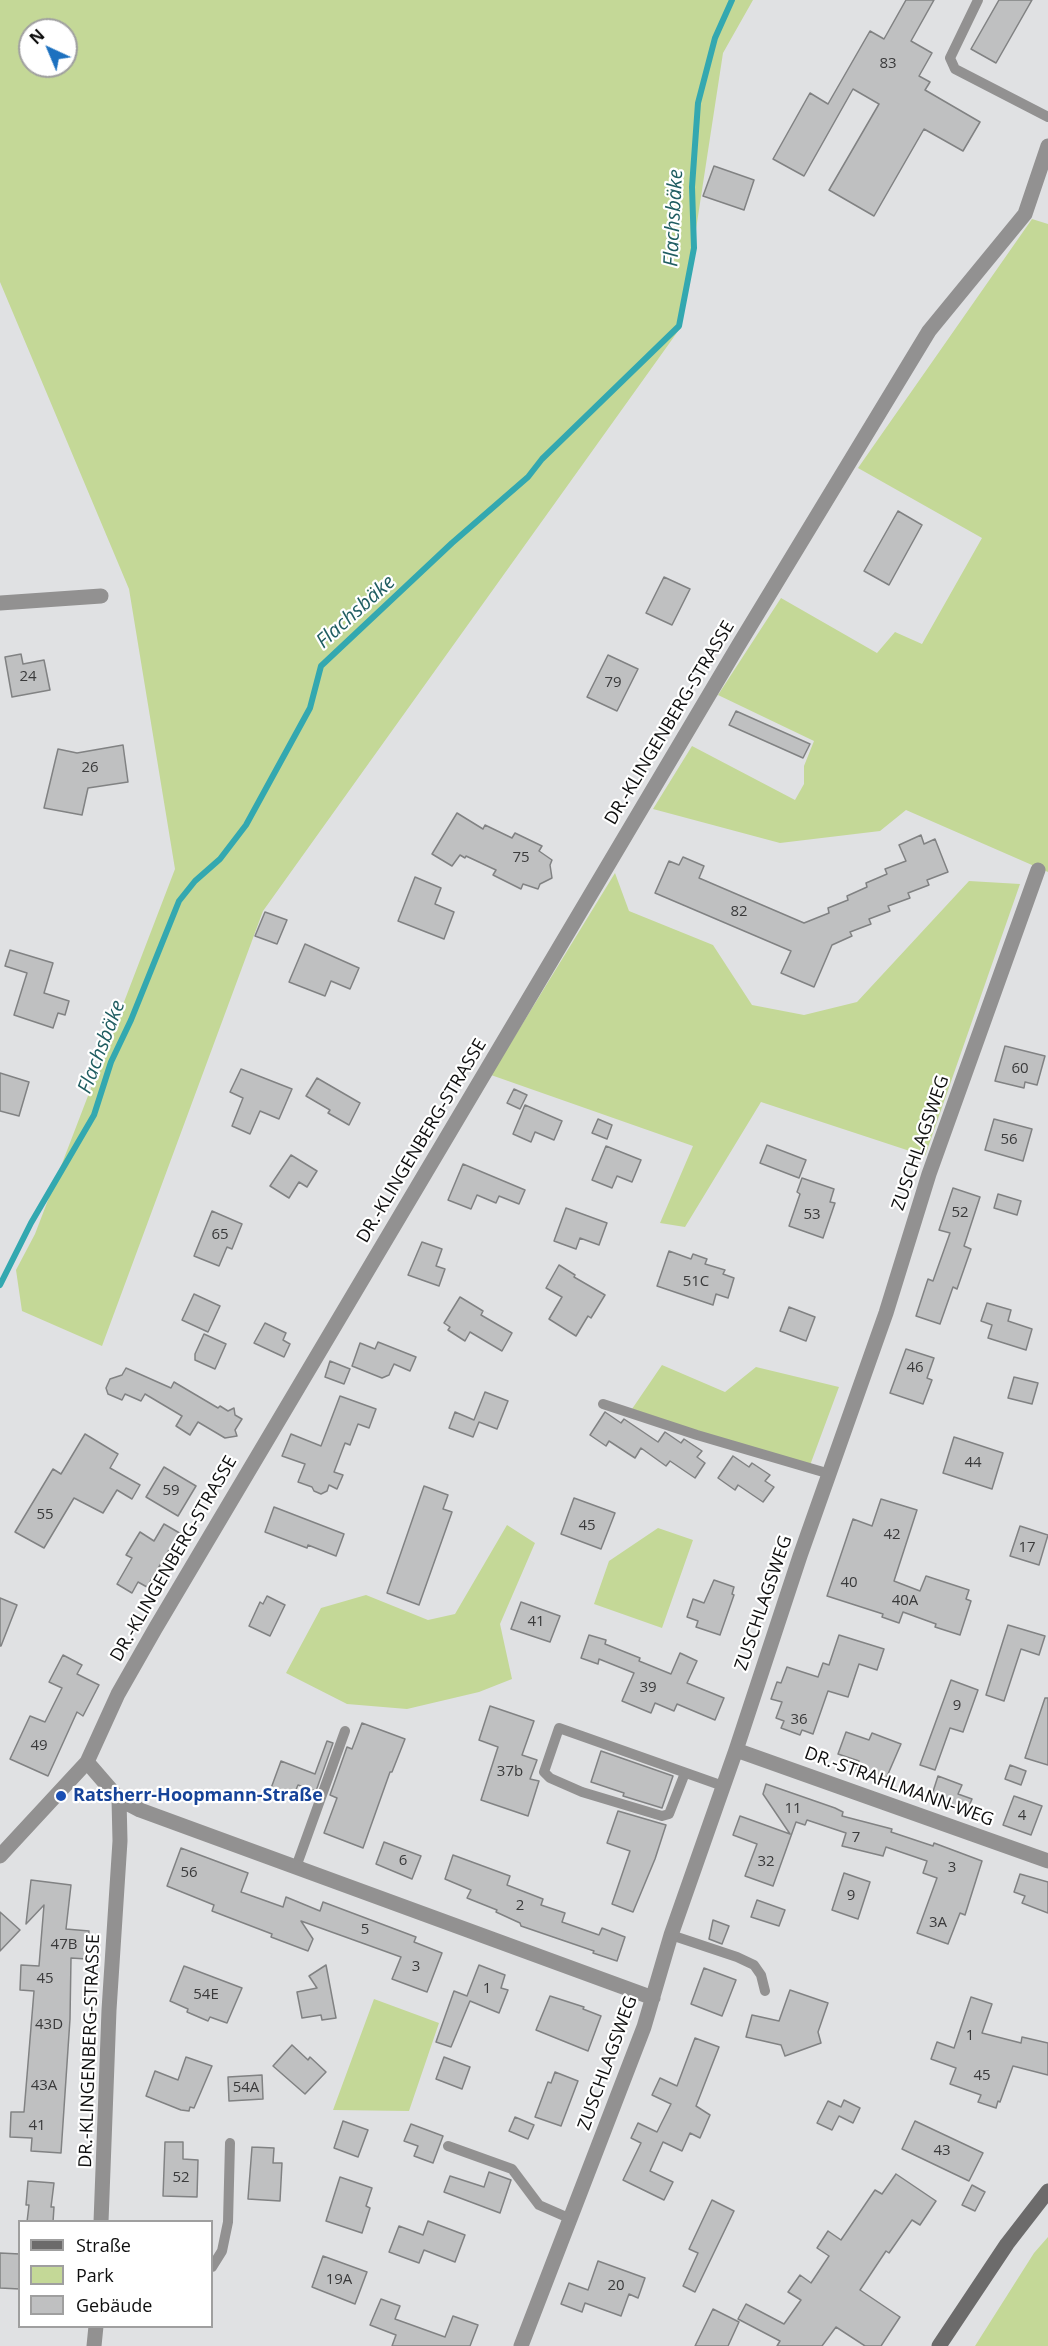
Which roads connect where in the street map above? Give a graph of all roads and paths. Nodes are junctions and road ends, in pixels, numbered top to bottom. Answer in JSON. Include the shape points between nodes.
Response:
{"nodes":[{"id":1,"x":978,"y":0,"type":"edge"},
{"id":2,"x":1048,"y":117,"type":"edge"},
{"id":3,"x":1048,"y":146,"type":"edge"},
{"id":4,"x":101,"y":596,"type":"dead end"},
{"id":5,"x":0,"y":603,"type":"edge"},
{"id":6,"x":1038,"y":870,"type":"dead end"},
{"id":7,"x":603,"y":1404,"type":"dead end"},
{"id":8,"x":830,"y":1474,"type":"junction"},
{"id":9,"x":345,"y":1731,"type":"dead end"},
{"id":10,"x":736,"y":1750,"type":"junction"},
{"id":11,"x":87,"y":1762,"type":"junction"},
{"id":12,"x":685,"y":1773,"type":"junction"},
{"id":13,"x":723,"y":1786,"type":"junction"},
{"id":14,"x":119,"y":1798,"type":"junction"},
{"id":15,"x":0,"y":1856,"type":"edge"},
{"id":16,"x":1048,"y":1861,"type":"edge"},
{"id":17,"x":296,"y":1867,"type":"junction"},
{"id":18,"x":671,"y":1935,"type":"junction"},
{"id":19,"x":765,"y":1991,"type":"dead end"},
{"id":20,"x":653,"y":1998,"type":"junction"},
{"id":21,"x":230,"y":2143,"type":"dead end"},
{"id":22,"x":448,"y":2146,"type":"dead end"},
{"id":23,"x":1048,"y":2191,"type":"edge"},
{"id":24,"x":572,"y":2218,"type":"junction"},
{"id":25,"x":101,"y":2220,"type":"edge"},
{"id":26,"x":213,"y":2265,"type":"edge"},
{"id":27,"x":96,"y":2328,"type":"edge"},
{"id":28,"x":94,"y":2346,"type":"edge"},
{"id":29,"x":521,"y":2346,"type":"edge"},
{"id":30,"x":939,"y":2346,"type":"edge"}],
"edges":[{"from":1,"to":2,"type":"lane","via":[[950,58],[955,69]]},
{"from":3,"to":11,"type":"street","name":"DR.-KLINGENBERG-STRASSE","via":[[1025,214],[929,331],[744,635],[154,1629]]},
{"from":4,"to":5,"type":"street"},
{"from":6,"to":8,"type":"street","name":"ZUSCHLAGSWEG","via":[[929,1174]]},
{"from":7,"to":8,"type":"lane"},
{"from":8,"to":10,"type":"street","name":"ZUSCHLAGSWEG"},
{"from":9,"to":17,"type":"lane"},
{"from":10,"to":13,"type":"street","name":"ZUSCHLAGSWEG"},
{"from":10,"to":16,"type":"street","name":"DR.-STRAHLMANN-WEG"},
{"from":11,"to":14,"type":"street"},
{"from":11,"to":15,"type":"street","name":"DR.-KLINGENBERG-STRASSE"},
{"from":12,"to":12,"type":"lane","via":[[559,1728],[544,1772],[582,1792],[662,1816],[669,1814]]},
{"from":12,"to":13,"type":"lane"},
{"from":13,"to":18,"type":"street","name":"ZUSCHLAGSWEG"},
{"from":14,"to":17,"type":"street","via":[[140,1810]]},
{"from":14,"to":25,"type":"street","name":"DR.-KLINGENBERG-STRASSE"},
{"from":17,"to":20,"type":"street"},
{"from":18,"to":19,"type":"lane","via":[[754,1965]]},
{"from":18,"to":20,"type":"street","name":"ZUSCHLAGSWEG"},
{"from":20,"to":24,"type":"street","name":"ZUSCHLAGSWEG"},
{"from":21,"to":26,"type":"lane","via":[[228,2222],[222,2251]]},
{"from":22,"to":24,"type":"lane","via":[[512,2169],[539,2205]]},
{"from":23,"to":30,"type":"main road","via":[[1007,2244]]},
{"from":24,"to":29,"type":"street","name":"ZUSCHLAGSWEG"},
{"from":27,"to":28,"type":"street"}]}
